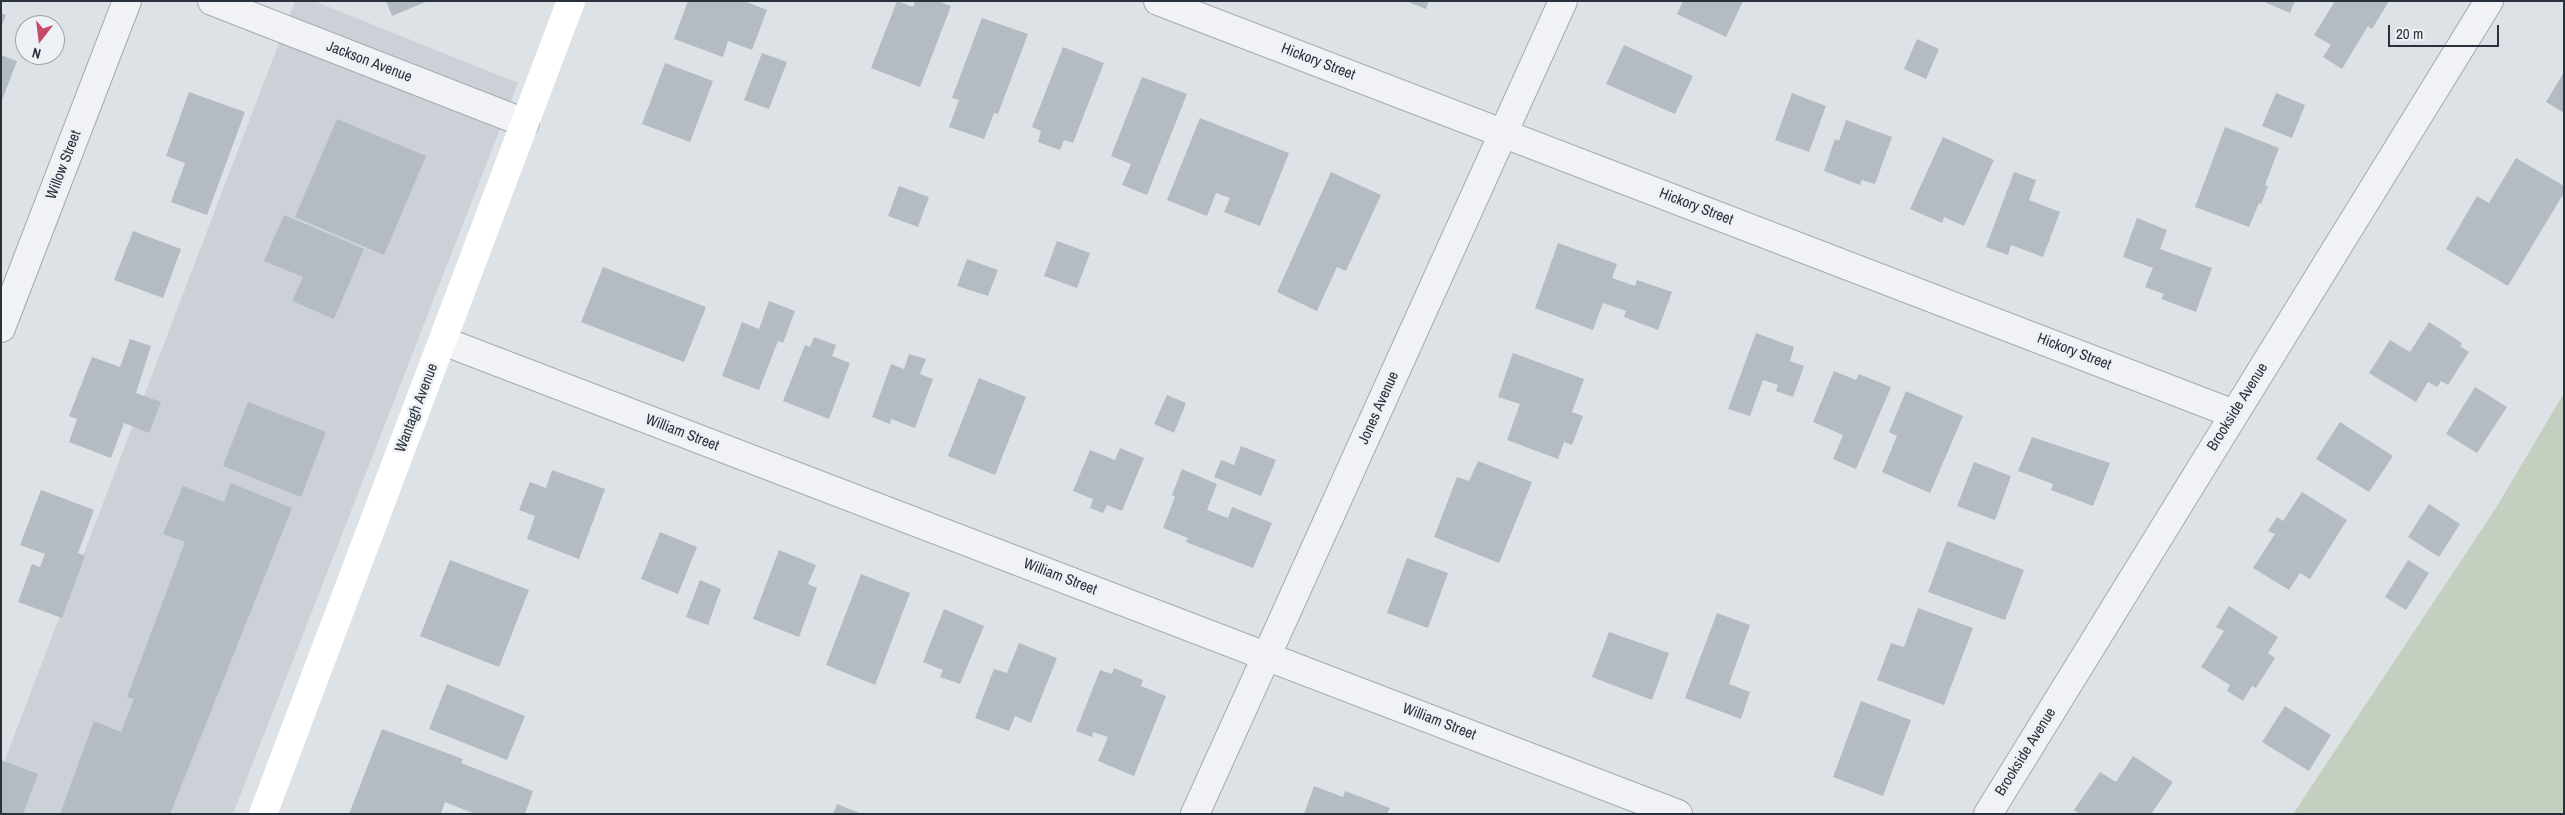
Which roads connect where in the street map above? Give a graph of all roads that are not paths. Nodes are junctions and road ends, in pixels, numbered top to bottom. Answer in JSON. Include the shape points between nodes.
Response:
{"nodes":[{"id":1,"x":127,"y":1,"type":"edge"},
{"id":2,"x":212,"y":1,"type":"edge"},
{"id":3,"x":571,"y":1,"type":"edge"},
{"id":4,"x":1158,"y":1,"type":"edge"},
{"id":5,"x":1563,"y":1,"type":"edge"},
{"id":6,"x":2489,"y":1,"type":"edge"},
{"id":7,"x":525,"y":123,"type":"junction"},
{"id":8,"x":1504,"y":133,"type":"junction"},
{"id":9,"x":1,"y":328,"type":"edge"},
{"id":10,"x":442,"y":341,"type":"junction"},
{"id":11,"x":2234,"y":414,"type":"junction"},
{"id":12,"x":1266,"y":656,"type":"junction"},
{"id":13,"x":263,"y":814,"type":"edge"},
{"id":14,"x":1195,"y":814,"type":"edge"},
{"id":15,"x":1678,"y":814,"type":"edge"},
{"id":16,"x":1988,"y":814,"type":"edge"}],
"edges":[{"from":1,"to":9,"type":"street","name":"Willow Street"},
{"from":2,"to":7,"type":"street","name":"Jackson Avenue"},
{"from":3,"to":7,"type":"main road","name":"Wantagh Avenue"},
{"from":4,"to":8,"type":"street","name":"Hickory Street"},
{"from":5,"to":8,"type":"street","name":"Jones Avenue"},
{"from":6,"to":11,"type":"street","name":"Brookside Avenue"},
{"from":7,"to":10,"type":"main road","name":"Wantagh Avenue"},
{"from":8,"to":11,"type":"street","name":"Hickory Street"},
{"from":8,"to":12,"type":"street","name":"Jones Avenue"},
{"from":10,"to":12,"type":"street","name":"William Street"},
{"from":10,"to":13,"type":"main road","name":"Wantagh Avenue"},
{"from":11,"to":16,"type":"street","name":"Brookside Avenue"},
{"from":12,"to":14,"type":"street","name":"Jones Avenue"},
{"from":12,"to":15,"type":"street","name":"William Street"}]}
